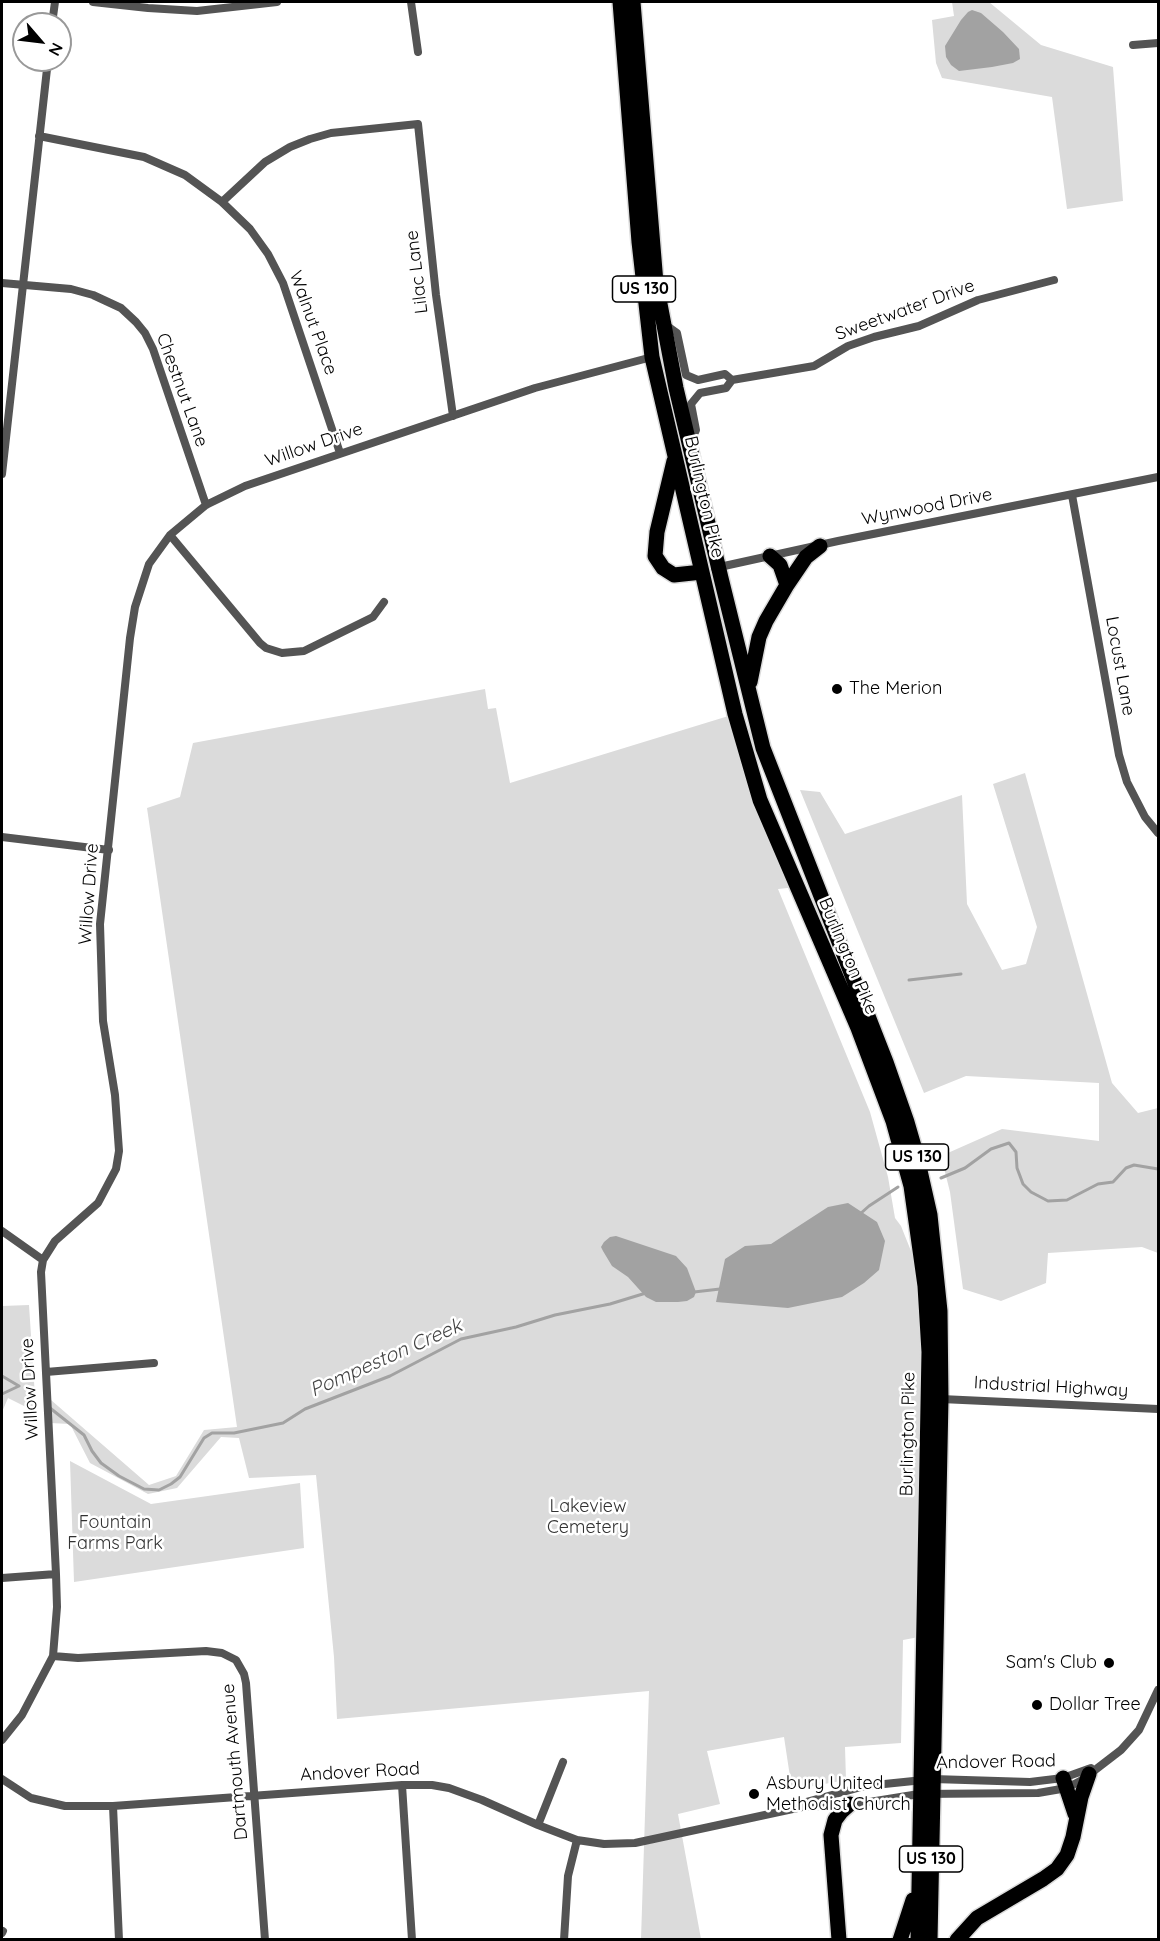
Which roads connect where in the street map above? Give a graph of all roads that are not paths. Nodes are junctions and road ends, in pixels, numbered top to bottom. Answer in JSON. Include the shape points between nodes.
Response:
{"nodes":[{"id":1,"x":93,"y":2,"type":"edge"},
{"id":2,"x":278,"y":2,"type":"edge"},
{"id":3,"x":411,"y":2,"type":"edge"},
{"id":4,"x":620,"y":2,"type":"edge"},
{"id":5,"x":633,"y":2,"type":"edge"},
{"id":6,"x":1158,"y":44,"type":"edge"},
{"id":7,"x":1133,"y":45,"type":"dead end"},
{"id":8,"x":418,"y":52,"type":"dead end"},
{"id":9,"x":47,"y":72,"type":"edge"},
{"id":10,"x":39,"y":136,"type":"junction"},
{"id":11,"x":222,"y":202,"type":"junction"},
{"id":12,"x":1054,"y":280,"type":"dead end"},
{"id":13,"x":2,"y":284,"type":"edge"},
{"id":14,"x":21,"y":286,"type":"junction"},
{"id":15,"x":663,"y":322,"type":"junction"},
{"id":16,"x":652,"y":357,"type":"junction"},
{"id":17,"x":732,"y":380,"type":"junction"},
{"id":18,"x":453,"y":416,"type":"junction"},
{"id":19,"x":689,"y":445,"type":"junction"},
{"id":20,"x":340,"y":453,"type":"junction"},
{"id":21,"x":675,"y":459,"type":"junction"},
{"id":22,"x":2,"y":474,"type":"edge"},
{"id":23,"x":1158,"y":477,"type":"edge"},
{"id":24,"x":1072,"y":495,"type":"junction"},
{"id":25,"x":206,"y":505,"type":"junction"},
{"id":26,"x":170,"y":534,"type":"junction"},
{"id":27,"x":820,"y":546,"type":"junction"},
{"id":28,"x":770,"y":556,"type":"junction"},
{"id":29,"x":718,"y":567,"type":"junction"},
{"id":30,"x":702,"y":572,"type":"junction"},
{"id":31,"x":787,"y":585,"type":"junction"},
{"id":32,"x":384,"y":602,"type":"dead end"},
{"id":33,"x":749,"y":691,"type":"junction"},
{"id":34,"x":1158,"y":833,"type":"edge"},
{"id":35,"x":2,"y":837,"type":"edge"},
{"id":36,"x":109,"y":850,"type":"junction"},
{"id":37,"x":2,"y":1231,"type":"edge"},
{"id":38,"x":44,"y":1260,"type":"junction"},
{"id":39,"x":154,"y":1363,"type":"dead end"},
{"id":40,"x":46,"y":1372,"type":"junction"},
{"id":41,"x":941,"y":1399,"type":"junction"},
{"id":42,"x":1158,"y":1409,"type":"edge"},
{"id":43,"x":56,"y":1574,"type":"junction"},
{"id":44,"x":2,"y":1578,"type":"edge"},
{"id":45,"x":53,"y":1656,"type":"junction"},
{"id":46,"x":1158,"y":1690,"type":"edge"},
{"id":47,"x":2,"y":1740,"type":"edge"},
{"id":48,"x":562,"y":1761,"type":"dead end"},
{"id":49,"x":1095,"y":1770,"type":"junction"},
{"id":50,"x":2,"y":1779,"type":"edge"},
{"id":51,"x":1065,"y":1783,"type":"junction"},
{"id":52,"x":402,"y":1785,"type":"junction"},
{"id":53,"x":926,"y":1787,"type":"junction"},
{"id":54,"x":255,"y":1795,"type":"junction"},
{"id":55,"x":850,"y":1804,"type":"junction"},
{"id":56,"x":113,"y":1806,"type":"junction"},
{"id":57,"x":785,"y":1809,"type":"junction"},
{"id":58,"x":1076,"y":1823,"type":"junction"},
{"id":59,"x":538,"y":1826,"type":"junction"},
{"id":60,"x":577,"y":1840,"type":"junction"},
{"id":61,"x":919,"y":1882,"type":"junction"},
{"id":62,"x":119,"y":1940,"type":"edge"},
{"id":63,"x":265,"y":1940,"type":"edge"},
{"id":64,"x":412,"y":1940,"type":"edge"},
{"id":65,"x":564,"y":1940,"type":"edge"},
{"id":66,"x":839,"y":1940,"type":"edge"},
{"id":67,"x":900,"y":1940,"type":"edge"},
{"id":68,"x":918,"y":1940,"type":"edge"},
{"id":69,"x":930,"y":1940,"type":"edge"},
{"id":70,"x":957,"y":1940,"type":"edge"}],
"edges":[{"from":1,"to":2,"type":"street","via":[[197,11]]},
{"from":3,"to":8,"type":"street"},
{"from":4,"to":16,"type":"highway","name":"Burlington Pike","number":"US 130"},
{"from":5,"to":15,"type":"highway","name":"Burlington Pike","number":"US 130","via":[[656,283]]},
{"from":6,"to":7,"type":"street"},
{"from":9,"to":10,"type":"street"},
{"from":10,"to":11,"type":"street","name":"Walnut Place","via":[[144,157],[184,175]]},
{"from":10,"to":14,"type":"street"},
{"from":11,"to":18,"type":"street","name":"Lilac Lane","via":[[265,162],[310,139],[331,133],[418,124]]},
{"from":11,"to":20,"type":"street","name":"Walnut Place","via":[[250,229],[283,283]]},
{"from":12,"to":17,"type":"street","name":"Sweetwater Drive","via":[[978,300],[919,326],[848,346],[814,366]]},
{"from":13,"to":14,"type":"street","name":"Chestnut Lane"},
{"from":14,"to":22,"type":"street"},
{"from":14,"to":25,"type":"street","name":"Chestnut Lane","via":[[71,289],[93,295],[122,308],[145,333]]},
{"from":15,"to":17,"type":"street","name":"Sweetwater Drive","via":[[677,333],[686,375],[698,380],[725,374]]},
{"from":15,"to":19,"type":"highway","name":"Burlington Pike","number":"US 130"},
{"from":16,"to":18,"type":"street","name":"Willow Drive","via":[[535,388]]},
{"from":16,"to":21,"type":"highway","name":"Burlington Pike","number":"US 130"},
{"from":17,"to":19,"type":"street","name":"Sweetwater Drive","via":[[726,388],[700,393],[691,404],[696,430]]},
{"from":18,"to":20,"type":"street","name":"Willow Drive"},
{"from":19,"to":29,"type":"highway","name":"Burlington Pike","number":"US 130"},
{"from":20,"to":25,"type":"street","name":"Willow Drive","via":[[245,486]]},
{"from":21,"to":30,"type":"highway","name":"Burlington Pike","number":"US 130"},
{"from":21,"to":30,"type":"highway","via":[[655,556],[674,575]]},
{"from":23,"to":24,"type":"street","name":"Wynwood Drive"},
{"from":24,"to":27,"type":"street","name":"Wynwood Drive"},
{"from":24,"to":34,"type":"street","name":"Locust Lane","via":[[1119,755],[1127,782]]},
{"from":25,"to":26,"type":"street","name":"Willow Drive"},
{"from":26,"to":32,"type":"street","via":[[266,648],[282,653],[304,651],[373,617]]},
{"from":26,"to":36,"type":"street","name":"Willow Drive","via":[[150,564],[135,607]]},
{"from":27,"to":28,"type":"street","name":"Wynwood Drive"},
{"from":27,"to":31,"type":"highway","via":[[806,557]]},
{"from":28,"to":29,"type":"street","name":"Wynwood Drive"},
{"from":28,"to":31,"type":"highway","via":[[780,565]]},
{"from":29,"to":30,"type":"street","name":"Wynwood Drive"},
{"from":29,"to":33,"type":"highway","name":"Burlington Pike","number":"US 130"},
{"from":30,"to":53,"type":"highway","name":"Burlington Pike","number":"US 130","via":[[735,714],[760,800],[858,1028],[893,1121],[911,1186],[925,1286],[929,1353],[924,1636]]},
{"from":31,"to":33,"type":"highway","via":[[759,637]]},
{"from":33,"to":41,"type":"highway","name":"Burlington Pike","number":"US 130","via":[[774,780],[886,1062],[916,1153],[930,1215],[939,1301]]},
{"from":35,"to":36,"type":"street"},
{"from":36,"to":38,"type":"street","name":"Willow Drive","via":[[100,924],[103,1021],[119,1151],[116,1169],[98,1203],[55,1241]]},
{"from":37,"to":38,"type":"street"},
{"from":38,"to":40,"type":"street","name":"Willow Drive","via":[[41,1272]]},
{"from":39,"to":40,"type":"street"},
{"from":40,"to":43,"type":"street","name":"Willow Drive"},
{"from":41,"to":42,"type":"street","name":"Industrial Highway"},
{"from":41,"to":53,"type":"highway","name":"Burlington Pike","number":"US 130"},
{"from":43,"to":44,"type":"street"},
{"from":43,"to":45,"type":"street","name":"Willow Drive"},
{"from":45,"to":47,"type":"street","name":"Willow Drive","via":[[22,1715]]},
{"from":45,"to":54,"type":"street","name":"Dartmouth Avenue","via":[[206,1652],[222,1653],[236,1660],[246,1683]]},
{"from":46,"to":49,"type":"street","via":[[1139,1730]]},
{"from":48,"to":59,"type":"street"},
{"from":49,"to":51,"type":"street","name":"Andover Road"},
{"from":49,"to":51,"type":"street","name":"Andover Road","via":[[1082,1780]]},
{"from":49,"to":58,"type":"highway","via":[[1081,1797]]},
{"from":50,"to":56,"type":"street","name":"Andover Road","via":[[31,1798],[65,1806]]},
{"from":51,"to":53,"type":"street","name":"Andover Road"},
{"from":51,"to":53,"type":"street","name":"Andover Road","via":[[1038,1792]]},
{"from":51,"to":58,"type":"highway"},
{"from":52,"to":54,"type":"street","name":"Andover Road"},
{"from":52,"to":59,"type":"street","name":"Andover Road","via":[[449,1788]]},
{"from":52,"to":64,"type":"street"},
{"from":53,"to":55,"type":"street","name":"Andover Road"},
{"from":53,"to":57,"type":"street","name":"Andover Road","via":[[865,1786]]},
{"from":53,"to":61,"type":"highway","name":"Burlington Pike","number":"US 130"},
{"from":53,"to":69,"type":"highway","name":"Burlington Pike","number":"US 130"},
{"from":54,"to":56,"type":"street","name":"Andover Road"},
{"from":54,"to":63,"type":"street","name":"Dartmouth Avenue"},
{"from":55,"to":57,"type":"street","name":"Andover Road"},
{"from":55,"to":66,"type":"highway","via":[[835,1820],[831,1835]]},
{"from":56,"to":62,"type":"street"},
{"from":57,"to":60,"type":"street","name":"Andover Road","via":[[635,1843]]},
{"from":58,"to":70,"type":"highway","via":[[1067,1855],[1057,1869],[977,1918]]},
{"from":59,"to":60,"type":"street","name":"Andover Road"},
{"from":60,"to":65,"type":"street","via":[[568,1876]]},
{"from":61,"to":67,"type":"highway"},
{"from":61,"to":68,"type":"highway","name":"Burlington Pike","number":"US 130"}]}
